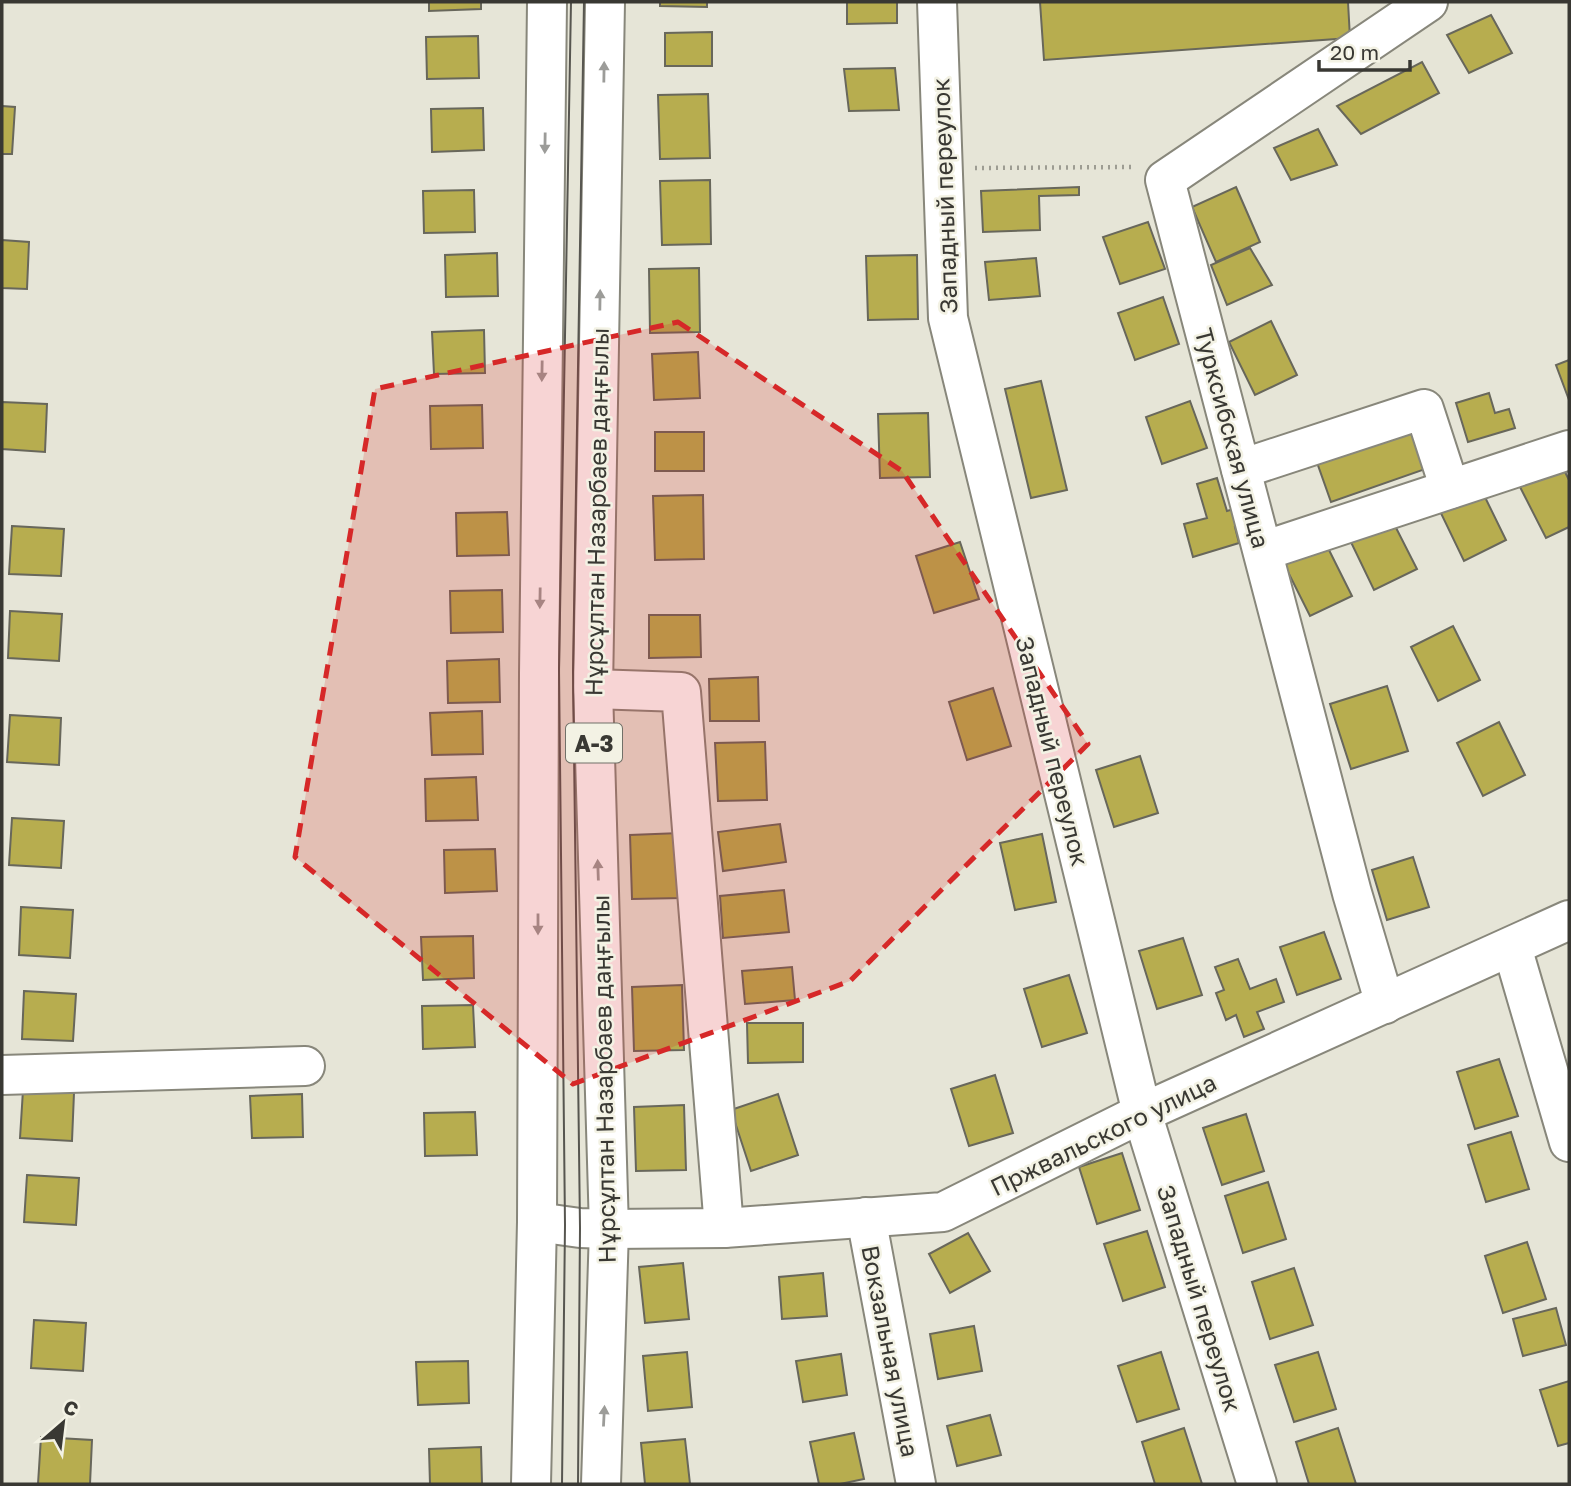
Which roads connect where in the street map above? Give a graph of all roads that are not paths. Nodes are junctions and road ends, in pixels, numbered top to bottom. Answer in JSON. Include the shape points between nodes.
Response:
{"nodes":[{"id":1,"x":547,"y":2,"type":"edge"},
{"id":2,"x":605,"y":2,"type":"edge"},
{"id":3,"x":937,"y":2,"type":"edge"},
{"id":4,"x":1428,"y":2,"type":"edge"},
{"id":5,"x":1569,"y":450,"type":"edge"},
{"id":6,"x":1241,"y":469,"type":"junction"},
{"id":7,"x":1450,"y":489,"type":"junction"},
{"id":8,"x":1263,"y":551,"type":"junction"},
{"id":9,"x":593,"y":689,"type":"junction"},
{"id":10,"x":1569,"y":920,"type":"edge"},
{"id":11,"x":1511,"y":947,"type":"junction"},
{"id":12,"x":1385,"y":1004,"type":"junction"},
{"id":13,"x":305,"y":1066,"type":"dead end"},
{"id":14,"x":2,"y":1075,"type":"edge"},
{"id":15,"x":1142,"y":1113,"type":"junction"},
{"id":16,"x":1569,"y":1142,"type":"edge"},
{"id":17,"x":866,"y":1217,"type":"junction"},
{"id":18,"x":537,"y":1222,"type":"junction"},
{"id":19,"x":724,"y":1228,"type":"junction"},
{"id":20,"x":609,"y":1229,"type":"junction"},
{"id":21,"x":531,"y":1484,"type":"edge"},
{"id":22,"x":601,"y":1484,"type":"edge"},
{"id":23,"x":916,"y":1484,"type":"edge"},
{"id":24,"x":1257,"y":1484,"type":"edge"}],
"edges":[{"from":1,"to":18,"type":"main road","one_way":true},
{"from":9,"to":2,"type":"main road","name":"Нұрсұлтан Назарбаев даңғылы","number":"А-3","one_way":true},
{"from":3,"to":15,"type":"main road","name":"Западный переулок","via":[[947,318]]},
{"from":4,"to":6,"type":"main road","name":"Турксибская улица","via":[[1165,180]]},
{"from":5,"to":7,"type":"main road"},
{"from":6,"to":7,"type":"main road","via":[[1424,409]]},
{"from":6,"to":8,"type":"main road","name":"Турксибская улица"},
{"from":7,"to":8,"type":"main road"},
{"from":8,"to":12,"type":"main road","name":"Турксибская улица"},
{"from":9,"to":19,"type":"main road","via":[[681,692]]},
{"from":20,"to":9,"type":"main road","name":"Нұрсұлтан Назарбаев даңғылы","number":"А-3","one_way":true},
{"from":10,"to":11,"type":"main road","name":"Пржвальского улица"},
{"from":11,"to":12,"type":"main road","name":"Пржвальского улица"},
{"from":11,"to":16,"type":"main road"},
{"from":12,"to":15,"type":"main road","name":"Пржвальского улица"},
{"from":13,"to":14,"type":"main road"},
{"from":15,"to":17,"type":"main road","name":"Пржвальского улица","via":[[943,1212]]},
{"from":15,"to":24,"type":"main road","name":"Западный переулок"},
{"from":17,"to":19,"type":"main road","name":"Пржвальского улица"},
{"from":17,"to":23,"type":"main road","name":"Вокзальная улица"},
{"from":18,"to":20,"type":"main road","name":"Пржвальского улица"},
{"from":18,"to":21,"type":"main road"},
{"from":19,"to":20,"type":"main road","name":"Пржвальского улица"},
{"from":22,"to":20,"type":"main road","name":"Нұрсұлтан Назарбаев даңғылы","number":"А-3","one_way":true}]}
